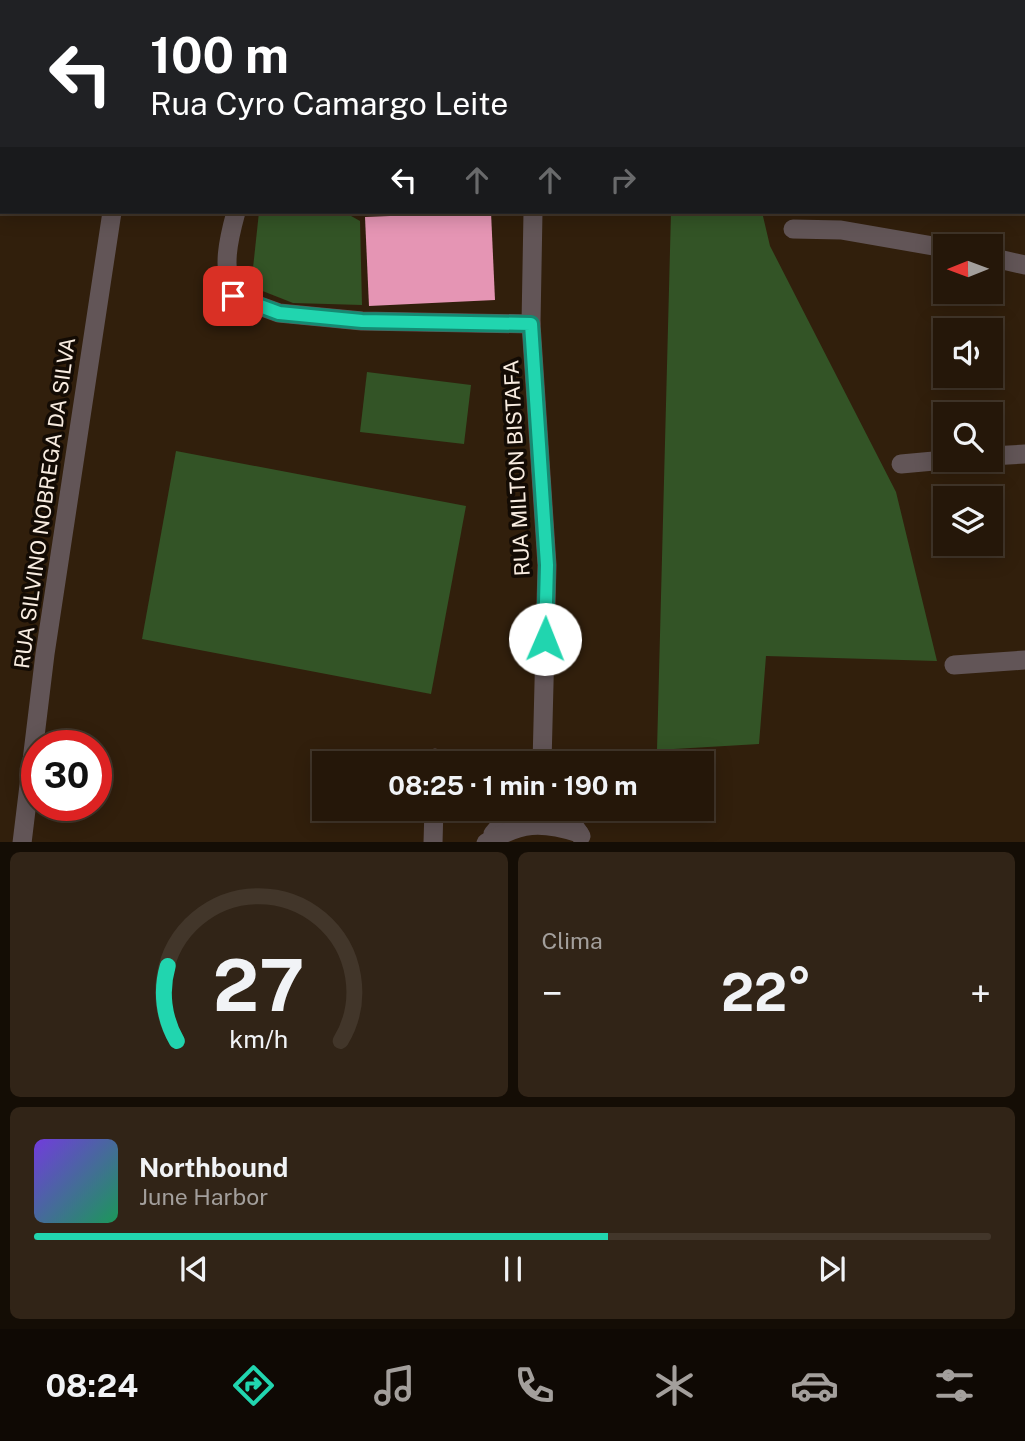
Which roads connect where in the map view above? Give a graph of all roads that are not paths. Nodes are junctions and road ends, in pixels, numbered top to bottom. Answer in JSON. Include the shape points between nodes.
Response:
{"nodes":[{"id":1,"x":111,"y":214,"type":"edge"},
{"id":2,"x":236,"y":214,"type":"edge"},
{"id":3,"x":533,"y":214,"type":"edge"},
{"id":4,"x":793,"y":229,"type":"dead end"},
{"id":5,"x":933,"y":245,"type":"edge"},
{"id":6,"x":1003,"y":260,"type":"edge"},
{"id":7,"x":1025,"y":265,"type":"edge"},
{"id":8,"x":531,"y":324,"type":"junction"},
{"id":9,"x":1025,"y":454,"type":"edge"},
{"id":10,"x":1003,"y":455,"type":"edge"},
{"id":11,"x":933,"y":461,"type":"edge"},
{"id":12,"x":901,"y":464,"type":"dead end"},
{"id":13,"x":1025,"y":660,"type":"edge"},
{"id":14,"x":954,"y":665,"type":"dead end"},
{"id":15,"x":542,"y":751,"type":"edge"},
{"id":16,"x":434,"y":821,"type":"edge"},
{"id":17,"x":504,"y":821,"type":"edge"},
{"id":18,"x":571,"y":821,"type":"edge"},
{"id":19,"x":582,"y":838,"type":"edge"},
{"id":20,"x":22,"y":842,"type":"edge"},
{"id":21,"x":433,"y":842,"type":"edge"},
{"id":22,"x":486,"y":842,"type":"edge"}],
"edges":[{"from":1,"to":20,"type":"street","name":"RUA SILVINO NOBREGA DA SILVA","via":[[45,654]]},
{"from":2,"to":8,"type":"street","via":[[226,278],[233,296],[256,305],[279,313],[362,321]]},
{"from":3,"to":8,"type":"street","name":"RUA MILTON BISTAFA"},
{"from":4,"to":5,"type":"street","via":[[841,230]]},
{"from":6,"to":7,"type":"street"},
{"from":8,"to":15,"type":"street","name":"RUA MILTON BISTAFA","via":[[547,565]]},
{"from":9,"to":10,"type":"street"},
{"from":11,"to":12,"type":"street"},
{"from":13,"to":14,"type":"street"},
{"from":16,"to":21,"type":"street"},
{"from":17,"to":22,"type":"street"},
{"from":18,"to":19,"type":"street"},
{"from":19,"to":22,"type":"street","via":[[550,824],[511,828]]}]}
